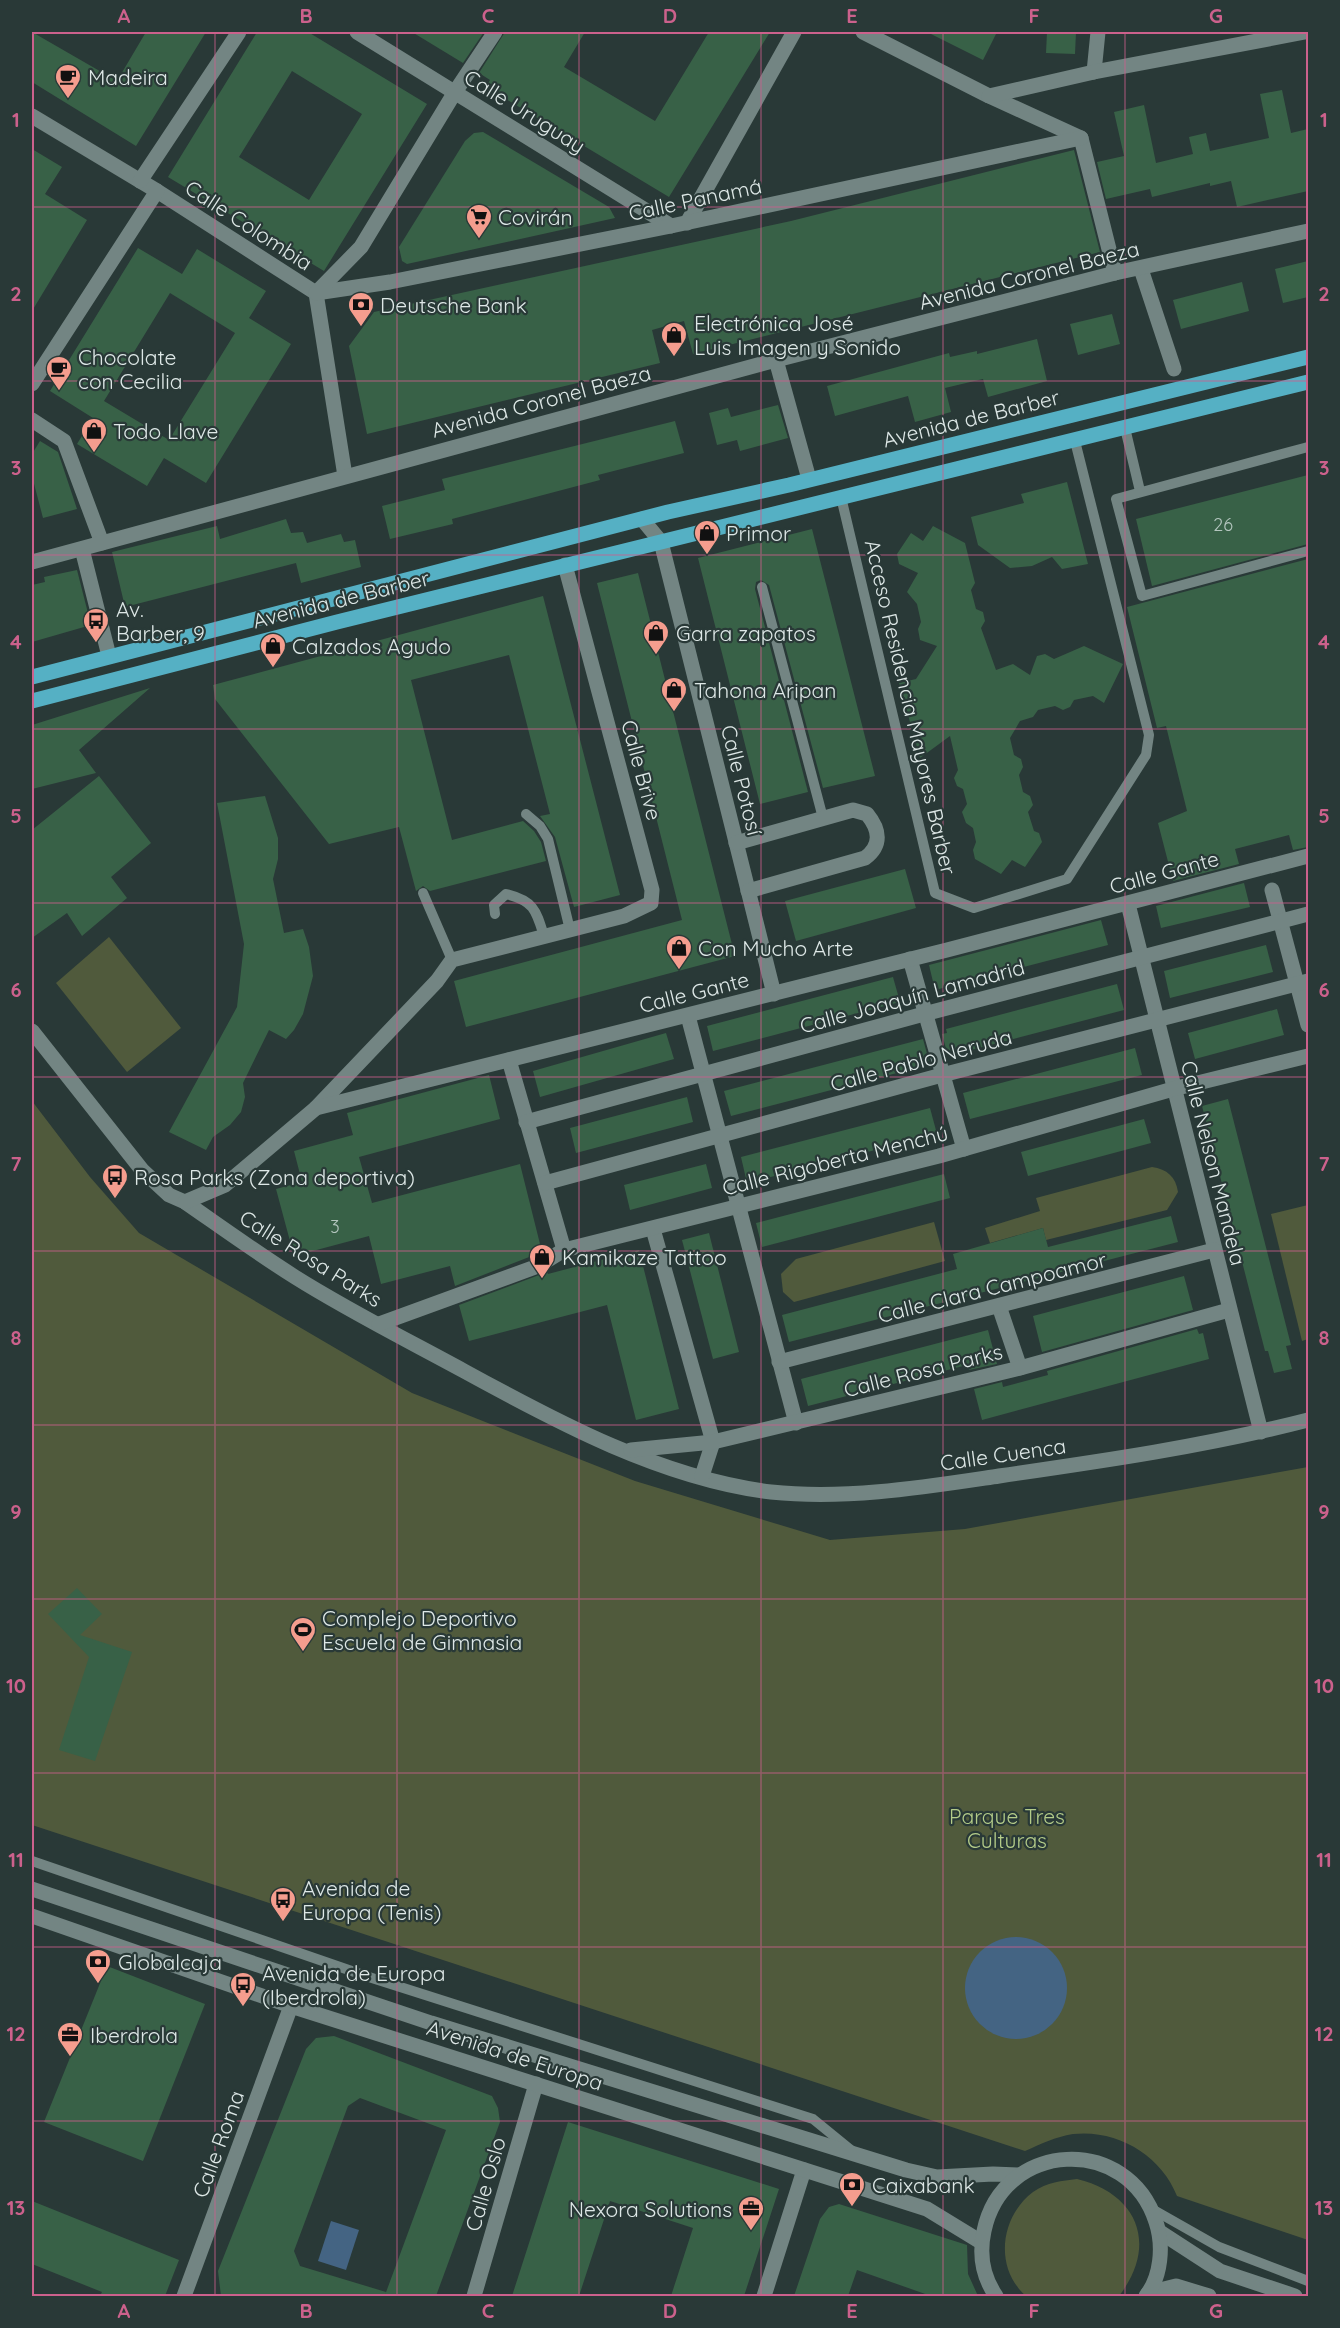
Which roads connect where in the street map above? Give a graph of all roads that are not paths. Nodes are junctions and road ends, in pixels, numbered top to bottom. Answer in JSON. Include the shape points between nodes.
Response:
{"nodes":[{"id":1,"x":239,"y":32,"type":"edge"},
{"id":2,"x":357,"y":32,"type":"edge"},
{"id":3,"x":495,"y":32,"type":"edge"},
{"id":4,"x":794,"y":32,"type":"edge"},
{"id":5,"x":863,"y":32,"type":"edge"},
{"id":6,"x":1098,"y":32,"type":"edge"},
{"id":7,"x":1305,"y":32,"type":"edge"},
{"id":8,"x":1094,"y":72,"type":"junction"},
{"id":9,"x":455,"y":92,"type":"junction"},
{"id":10,"x":989,"y":96,"type":"junction"},
{"id":11,"x":32,"y":116,"type":"edge"},
{"id":12,"x":1081,"y":138,"type":"junction"},
{"id":13,"x":140,"y":181,"type":"junction"},
{"id":14,"x":157,"y":191,"type":"junction"},
{"id":15,"x":687,"y":223,"type":"junction"},
{"id":16,"x":671,"y":226,"type":"junction"},
{"id":17,"x":1308,"y":231,"type":"edge"},
{"id":18,"x":1141,"y":269,"type":"junction"},
{"id":19,"x":1115,"y":273,"type":"junction"},
{"id":20,"x":316,"y":293,"type":"junction"},
{"id":21,"x":1308,"y":357,"type":"edge"},
{"id":22,"x":776,"y":360,"type":"junction"},
{"id":23,"x":1173,"y":369,"type":"dead end"},
{"id":24,"x":1308,"y":382,"type":"edge"},
{"id":25,"x":32,"y":384,"type":"edge"},
{"id":26,"x":32,"y":420,"type":"edge"},
{"id":27,"x":1125,"y":428,"type":"junction"},
{"id":28,"x":1075,"y":441,"type":"junction"},
{"id":29,"x":1308,"y":447,"type":"edge"},
{"id":30,"x":345,"y":476,"type":"junction"},
{"id":31,"x":809,"y":479,"type":"junction"},
{"id":32,"x":1140,"y":491,"type":"junction"},
{"id":33,"x":841,"y":497,"type":"junction"},
{"id":34,"x":642,"y":519,"type":"junction"},
{"id":35,"x":661,"y":542,"type":"junction"},
{"id":36,"x":102,"y":543,"type":"junction"},
{"id":37,"x":82,"y":549,"type":"junction"},
{"id":38,"x":1308,"y":551,"type":"edge"},
{"id":39,"x":32,"y":562,"type":"edge"},
{"id":40,"x":565,"y":566,"type":"junction"},
{"id":41,"x":762,"y":587,"type":"dead end"},
{"id":42,"x":109,"y":656,"type":"junction"},
{"id":43,"x":32,"y":677,"type":"edge"},
{"id":44,"x":32,"y":701,"type":"edge"},
{"id":45,"x":526,"y":814,"type":"dead end"},
{"id":46,"x":823,"y":818,"type":"junction"},
{"id":47,"x":736,"y":843,"type":"junction"},
{"id":48,"x":1308,"y":855,"type":"edge"},
{"id":49,"x":1272,"y":890,"type":"dead end"},
{"id":50,"x":748,"y":891,"type":"junction"},
{"id":51,"x":423,"y":893,"type":"dead end"},
{"id":52,"x":1128,"y":904,"type":"junction"},
{"id":53,"x":495,"y":914,"type":"dead end"},
{"id":54,"x":1308,"y":914,"type":"edge"},
{"id":55,"x":1281,"y":921,"type":"junction"},
{"id":56,"x":570,"y":930,"type":"junction"},
{"id":57,"x":544,"y":936,"type":"junction"},
{"id":58,"x":1141,"y":958,"type":"junction"},
{"id":59,"x":910,"y":959,"type":"junction"},
{"id":60,"x":452,"y":960,"type":"junction"},
{"id":61,"x":1303,"y":983,"type":"edge"},
{"id":62,"x":774,"y":994,"type":"junction"},
{"id":63,"x":924,"y":1014,"type":"junction"},
{"id":64,"x":688,"y":1016,"type":"junction"},
{"id":65,"x":1156,"y":1020,"type":"junction"},
{"id":66,"x":1308,"y":1025,"type":"edge"},
{"id":67,"x":32,"y":1031,"type":"edge"},
{"id":68,"x":1308,"y":1056,"type":"edge"},
{"id":69,"x":510,"y":1060,"type":"junction"},
{"id":70,"x":704,"y":1072,"type":"junction"},
{"id":71,"x":942,"y":1075,"type":"junction"},
{"id":72,"x":1173,"y":1089,"type":"junction"},
{"id":73,"x":316,"y":1108,"type":"junction"},
{"id":74,"x":526,"y":1122,"type":"junction"},
{"id":75,"x":720,"y":1136,"type":"junction"},
{"id":76,"x":964,"y":1149,"type":"junction"},
{"id":77,"x":545,"y":1183,"type":"junction"},
{"id":78,"x":184,"y":1202,"type":"junction"},
{"id":79,"x":738,"y":1206,"type":"junction"},
{"id":80,"x":652,"y":1228,"type":"junction"},
{"id":81,"x":564,"y":1250,"type":"junction"},
{"id":82,"x":1215,"y":1251,"type":"junction"},
{"id":83,"x":999,"y":1306,"type":"junction"},
{"id":84,"x":1229,"y":1310,"type":"junction"},
{"id":85,"x":379,"y":1324,"type":"junction"},
{"id":86,"x":779,"y":1362,"type":"junction"},
{"id":87,"x":1020,"y":1368,"type":"junction"},
{"id":88,"x":1308,"y":1420,"type":"edge"},
{"id":89,"x":796,"y":1423,"type":"junction"},
{"id":90,"x":1261,"y":1432,"type":"junction"},
{"id":91,"x":713,"y":1442,"type":"junction"},
{"id":92,"x":623,"y":1450,"type":"junction"},
{"id":93,"x":702,"y":1476,"type":"junction"},
{"id":94,"x":32,"y":1861,"type":"edge"},
{"id":95,"x":32,"y":1889,"type":"edge"},
{"id":96,"x":32,"y":1916,"type":"edge"},
{"id":97,"x":291,"y":2006,"type":"junction"},
{"id":98,"x":536,"y":2084,"type":"junction"},
{"id":99,"x":857,"y":2155,"type":"junction"},
{"id":100,"x":804,"y":2170,"type":"junction"},
{"id":101,"x":1018,"y":2175,"type":"junction"},
{"id":102,"x":1152,"y":2209,"type":"junction"},
{"id":103,"x":1160,"y":2232,"type":"junction"},
{"id":104,"x":981,"y":2242,"type":"junction"},
{"id":105,"x":1308,"y":2281,"type":"edge"},
{"id":106,"x":1147,"y":2295,"type":"edge"},
{"id":107,"x":184,"y":2296,"type":"edge"},
{"id":108,"x":474,"y":2296,"type":"edge"},
{"id":109,"x":764,"y":2296,"type":"edge"},
{"id":110,"x":996,"y":2296,"type":"edge"},
{"id":111,"x":1209,"y":2296,"type":"edge"},
{"id":112,"x":1294,"y":2296,"type":"edge"}],
"edges":[{"from":1,"to":13,"type":"street"},
{"from":2,"to":9,"type":"street","name":"Calle Uruguay"},
{"from":3,"to":9,"type":"street"},
{"from":4,"to":15,"type":"street"},
{"from":5,"to":10,"type":"street"},
{"from":6,"to":8,"type":"street"},
{"from":7,"to":8,"type":"street"},
{"from":8,"to":10,"type":"street"},
{"from":9,"to":16,"type":"street","name":"Calle Uruguay"},
{"from":9,"to":20,"type":"street","via":[[361,247]]},
{"from":10,"to":12,"type":"street"},
{"from":11,"to":13,"type":"street","name":"Calle Colombia"},
{"from":12,"to":15,"type":"street","name":"Calle Panamá"},
{"from":12,"to":19,"type":"street"},
{"from":13,"to":14,"type":"street","name":"Calle Colombia"},
{"from":14,"to":20,"type":"street","name":"Calle Colombia"},
{"from":14,"to":25,"type":"street"},
{"from":15,"to":16,"type":"street","name":"Calle Panamá"},
{"from":16,"to":20,"type":"street","name":"Calle Panamá"},
{"from":17,"to":18,"type":"street","name":"Avenida Coronel Baeza"},
{"from":18,"to":19,"type":"street","name":"Avenida Coronel Baeza"},
{"from":18,"to":23,"type":"street"},
{"from":19,"to":22,"type":"street","name":"Avenida Coronel Baeza"},
{"from":20,"to":30,"type":"street","name":"Calle Colombia"},
{"from":21,"to":31,"type":"main road","name":"Avenida de Barber"},
{"from":22,"to":30,"type":"street","name":"Avenida Coronel Baeza"},
{"from":22,"to":31,"type":"street"},
{"from":24,"to":27,"type":"main road","name":"Avenida de Barber"},
{"from":26,"to":36,"type":"street","via":[[64,441]]},
{"from":27,"to":28,"type":"main road","name":"Avenida de Barber"},
{"from":27,"to":32,"type":"lane"},
{"from":28,"to":33,"type":"main road","name":"Avenida de Barber"},
{"from":28,"to":33,"type":"lane","name":"Acceso Residencia Mayores Barber","via":[[1149,735],[1146,755],[1067,879],[974,908],[935,893]]},
{"from":29,"to":32,"type":"lane"},
{"from":30,"to":36,"type":"street","name":"Avenida Coronel Baeza"},
{"from":31,"to":34,"type":"main road","name":"Avenida de Barber"},
{"from":32,"to":38,"type":"lane","via":[[1116,499],[1142,596]]},
{"from":33,"to":35,"type":"main road","name":"Avenida de Barber"},
{"from":34,"to":35,"type":"street"},
{"from":34,"to":42,"type":"main road","name":"Avenida de Barber"},
{"from":35,"to":40,"type":"main road","name":"Avenida de Barber"},
{"from":35,"to":47,"type":"street","name":"Calle Potosí"},
{"from":36,"to":37,"type":"street","name":"Avenida Coronel Baeza"},
{"from":37,"to":39,"type":"street","name":"Avenida Coronel Baeza"},
{"from":37,"to":42,"type":"street"},
{"from":40,"to":44,"type":"main road","name":"Avenida de Barber"},
{"from":40,"to":56,"type":"street","name":"Calle Brive","via":[[652,890],[651,903],[641,909]]},
{"from":41,"to":46,"type":"lane"},
{"from":42,"to":43,"type":"main road","name":"Avenida de Barber"},
{"from":45,"to":56,"type":"lane","via":[[548,838]]},
{"from":46,"to":47,"type":"street"},
{"from":46,"to":50,"type":"street","via":[[860,811],[872,820],[879,841],[865,858]]},
{"from":47,"to":50,"type":"street","name":"Calle Potosí"},
{"from":48,"to":52,"type":"street","name":"Calle Gante"},
{"from":49,"to":55,"type":"street"},
{"from":50,"to":62,"type":"street","name":"Calle Potosí"},
{"from":51,"to":60,"type":"lane"},
{"from":52,"to":58,"type":"street","name":"Calle Nelson Mandela"},
{"from":52,"to":59,"type":"street","name":"Calle Gante"},
{"from":53,"to":57,"type":"lane","via":[[494,905],[506,894],[520,897],[531,903]]},
{"from":54,"to":55,"type":"street","name":"Calle Joaquín Lamadrid"},
{"from":55,"to":58,"type":"street","name":"Calle Joaquín Lamadrid"},
{"from":55,"to":61,"type":"street"},
{"from":56,"to":57,"type":"street","name":"Calle Brive"},
{"from":57,"to":60,"type":"street","name":"Calle Brive"},
{"from":58,"to":63,"type":"street","name":"Calle Joaquín Lamadrid"},
{"from":58,"to":65,"type":"street","name":"Calle Nelson Mandela"},
{"from":59,"to":62,"type":"street","name":"Calle Gante"},
{"from":59,"to":63,"type":"street"},
{"from":60,"to":73,"type":"street","via":[[437,981]]},
{"from":61,"to":65,"type":"street","name":"Calle Pablo Neruda"},
{"from":61,"to":66,"type":"street"},
{"from":62,"to":64,"type":"street","name":"Calle Gante"},
{"from":63,"to":70,"type":"street","name":"Calle Joaquín Lamadrid"},
{"from":63,"to":71,"type":"street"},
{"from":64,"to":69,"type":"street","name":"Calle Gante"},
{"from":64,"to":70,"type":"street"},
{"from":65,"to":71,"type":"street","name":"Calle Pablo Neruda"},
{"from":65,"to":72,"type":"street","name":"Calle Nelson Mandela"},
{"from":67,"to":78,"type":"street","name":"Calle Rosa Parks","via":[[142,1170],[169,1195]]},
{"from":68,"to":72,"type":"street","name":"Calle Rigoberta Menchú"},
{"from":69,"to":73,"type":"street","name":"Calle Gante"},
{"from":69,"to":74,"type":"street"},
{"from":70,"to":74,"type":"street","name":"Calle Joaquín Lamadrid"},
{"from":70,"to":75,"type":"street"},
{"from":71,"to":75,"type":"street","name":"Calle Pablo Neruda"},
{"from":71,"to":76,"type":"street"},
{"from":72,"to":76,"type":"street","name":"Calle Rigoberta Menchú"},
{"from":72,"to":82,"type":"street","name":"Calle Nelson Mandela"},
{"from":73,"to":78,"type":"street","name":"Calle Gante","via":[[225,1185]]},
{"from":74,"to":77,"type":"street"},
{"from":75,"to":77,"type":"street","name":"Calle Pablo Neruda"},
{"from":75,"to":79,"type":"street"},
{"from":76,"to":79,"type":"street","name":"Calle Rigoberta Menchú"},
{"from":77,"to":81,"type":"street"},
{"from":78,"to":85,"type":"street","name":"Calle Rosa Parks","via":[[295,1277]]},
{"from":79,"to":80,"type":"street","name":"Calle Rigoberta Menchú"},
{"from":79,"to":86,"type":"street"},
{"from":80,"to":81,"type":"street","name":"Calle Rigoberta Menchú"},
{"from":80,"to":91,"type":"street"},
{"from":81,"to":85,"type":"street","name":"Calle Rigoberta Menchú","via":[[538,1266]]},
{"from":82,"to":83,"type":"street","name":"Calle Clara Campoamor"},
{"from":82,"to":84,"type":"street","name":"Calle Nelson Mandela"},
{"from":83,"to":86,"type":"street","name":"Calle Clara Campoamor"},
{"from":83,"to":87,"type":"street"},
{"from":84,"to":87,"type":"street","name":"Calle Rosa Parks"},
{"from":84,"to":90,"type":"street","name":"Calle Nelson Mandela"},
{"from":85,"to":92,"type":"street","name":"Calle Rosa Parks","via":[[548,1417]]},
{"from":86,"to":89,"type":"street"},
{"from":87,"to":89,"type":"street","name":"Calle Rosa Parks"},
{"from":88,"to":90,"type":"street","name":"Calle Cuenca"},
{"from":89,"to":91,"type":"street","name":"Calle Rosa Parks"},
{"from":90,"to":93,"type":"street","name":"Calle Cuenca","via":[[1085,1464],[853,1493],[771,1491]]},
{"from":91,"to":92,"type":"street","name":"Calle Rosa Parks"},
{"from":91,"to":93,"type":"street"},
{"from":92,"to":93,"type":"street","name":"Calle Rosa Parks"},
{"from":94,"to":99,"type":"lane","name":"Avenida de Europa","via":[[372,1978],[813,2119]]},
{"from":95,"to":99,"type":"street","name":"Avenida de Europa","via":[[431,2024]]},
{"from":96,"to":97,"type":"street","name":"Avenida de Europa"},
{"from":97,"to":98,"type":"street","name":"Avenida de Europa"},
{"from":97,"to":107,"type":"street","name":"Calle Roma"},
{"from":98,"to":100,"type":"street","name":"Avenida de Europa"},
{"from":98,"to":108,"type":"street","name":"Calle Oslo"},
{"from":99,"to":101,"type":"street","name":"Avenida de Europa","via":[[937,2177]]},
{"from":100,"to":104,"type":"street","name":"Avenida de Europa","via":[[927,2209]]},
{"from":100,"to":109,"type":"street"},
{"from":101,"to":102,"type":"street","name":"Avenida de Europa","via":[[1041,2163],[1093,2161],[1138,2187]]},
{"from":101,"to":104,"type":"street","name":"Avenida de Europa","via":[[999,2194],[987,2217]]},
{"from":102,"to":103,"type":"street","name":"Avenida de Europa"},
{"from":102,"to":105,"type":"lane","name":"Avenida de Europa","via":[[1220,2247]]},
{"from":103,"to":106,"type":"street","name":"Avenida de Europa","via":[[1157,2274]]},
{"from":103,"to":112,"type":"street","via":[[1220,2271]]},
{"from":104,"to":110,"type":"street","name":"Avenida de Europa","via":[[983,2265]]},
{"from":106,"to":111,"type":"street","name":"Avenida de Europa","via":[[1176,2286]]}]}
